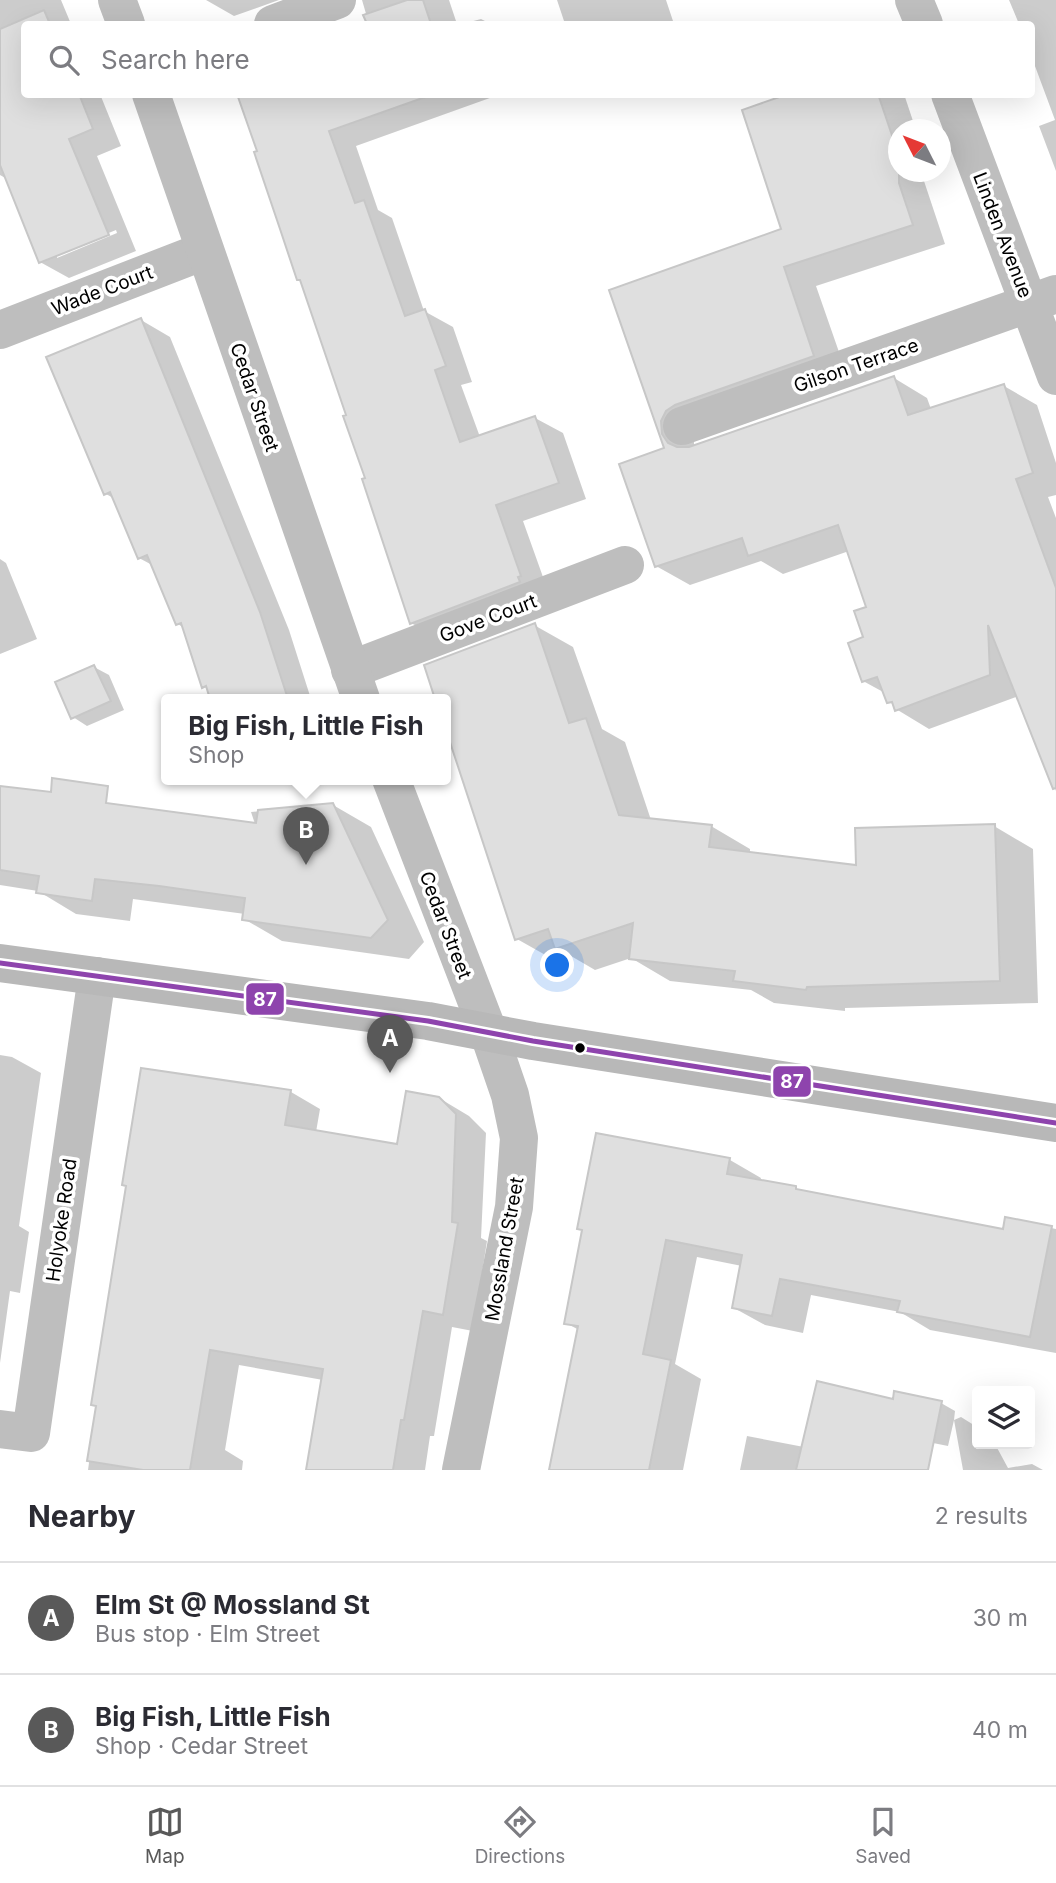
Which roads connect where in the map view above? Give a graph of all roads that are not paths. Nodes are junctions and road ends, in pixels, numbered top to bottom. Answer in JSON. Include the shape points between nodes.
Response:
{"nodes":[{"id":1,"x":117,"y":0,"type":"edge"},
{"id":2,"x":337,"y":0,"type":"edge"},
{"id":3,"x":914,"y":0,"type":"edge"},
{"id":4,"x":125,"y":21,"type":"edge"},
{"id":5,"x":281,"y":21,"type":"edge"},
{"id":6,"x":923,"y":21,"type":"edge"},
{"id":7,"x":152,"y":98,"type":"edge"},
{"id":8,"x":952,"y":98,"type":"edge"},
{"id":9,"x":204,"y":251,"type":"junction"},
{"id":10,"x":1042,"y":299,"type":"edge"},
{"id":11,"x":0,"y":330,"type":"edge"},
{"id":12,"x":1056,"y":376,"type":"edge"},
{"id":13,"x":682,"y":426,"type":"dead end"},
{"id":14,"x":625,"y":565,"type":"dead end"},
{"id":15,"x":355,"y":685,"type":"edge"},
{"id":16,"x":393,"y":785,"type":"edge"},
{"id":17,"x":0,"y":964,"type":"edge"},
{"id":18,"x":96,"y":976,"type":"junction"},
{"id":19,"x":488,"y":1031,"type":"junction"},
{"id":20,"x":1056,"y":1123,"type":"edge"},
{"id":21,"x":0,"y":1429,"type":"edge"},
{"id":22,"x":461,"y":1470,"type":"edge"}],
"edges":[{"from":1,"to":4,"type":"street"},
{"from":2,"to":5,"type":"street"},
{"from":3,"to":6,"type":"street"},
{"from":7,"to":9,"type":"street","name":"Cedar Street"},
{"from":8,"to":10,"type":"street","name":"Linden Avenue"},
{"from":9,"to":11,"type":"street","name":"Wade Court"},
{"from":9,"to":15,"type":"street","name":"Cedar Street"},
{"from":10,"to":12,"type":"street","name":"Linden Avenue"},
{"from":10,"to":13,"type":"street","name":"Gilson Terrace"},
{"from":14,"to":15,"type":"street","name":"Gove Court"},
{"from":16,"to":19,"type":"street","name":"Cedar Street"},
{"from":17,"to":18,"type":"main road"},
{"from":18,"to":19,"type":"main road"},
{"from":18,"to":21,"type":"street","name":"Holyoke Road","via":[[31,1433]]},
{"from":19,"to":20,"type":"main road"},
{"from":19,"to":22,"type":"street","name":"Mossland Street","via":[[516,1117],[519,1160],[514,1208]]}]}
